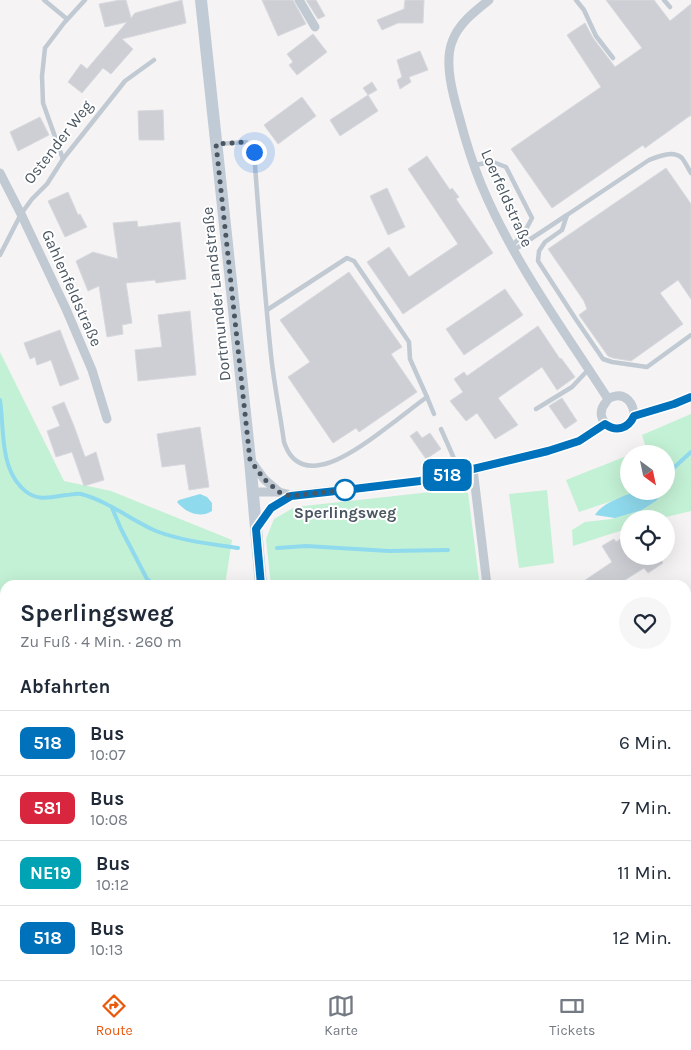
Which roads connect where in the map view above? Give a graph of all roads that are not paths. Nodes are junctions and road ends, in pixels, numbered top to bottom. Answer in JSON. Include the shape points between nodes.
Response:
{"nodes":[{"id":1,"x":44,"y":0,"type":"edge"},
{"id":2,"x":85,"y":0,"type":"edge"},
{"id":3,"x":201,"y":0,"type":"edge"},
{"id":4,"x":299,"y":0,"type":"edge"},
{"id":5,"x":489,"y":0,"type":"edge"},
{"id":6,"x":576,"y":0,"type":"edge"},
{"id":7,"x":664,"y":0,"type":"edge"},
{"id":8,"x":670,"y":8,"type":"dead end"},
{"id":9,"x":67,"y":19,"type":"junction"},
{"id":10,"x":315,"y":27,"type":"dead end"},
{"id":11,"x":613,"y":58,"type":"dead end"},
{"id":12,"x":154,"y":60,"type":"dead end"},
{"id":13,"x":216,"y":144,"type":"junction"},
{"id":14,"x":64,"y":159,"type":"junction"},
{"id":15,"x":474,"y":165,"type":"junction"},
{"id":16,"x":0,"y":173,"type":"edge"},
{"id":17,"x":691,"y":173,"type":"edge"},
{"id":18,"x":21,"y":214,"type":"junction"},
{"id":19,"x":568,"y":215,"type":"junction"},
{"id":20,"x":512,"y":248,"type":"junction"},
{"id":21,"x":0,"y":255,"type":"edge"},
{"id":22,"x":267,"y":310,"type":"junction"},
{"id":23,"x":691,"y":335,"type":"edge"},
{"id":24,"x":589,"y":369,"type":"junction"},
{"id":25,"x":427,"y":397,"type":"junction"},
{"id":26,"x":691,"y":397,"type":"edge"},
{"id":27,"x":608,"y":399,"type":"junction"},
{"id":28,"x":536,"y":409,"type":"dead end"},
{"id":29,"x":434,"y":414,"type":"dead end"},
{"id":30,"x":634,"y":416,"type":"junction"},
{"id":31,"x":107,"y":419,"type":"dead end"},
{"id":32,"x":605,"y":424,"type":"junction"},
{"id":33,"x":441,"y":428,"type":"dead end"},
{"id":34,"x":250,"y":460,"type":"junction"},
{"id":35,"x":473,"y":469,"type":"junction"},
{"id":36,"x":460,"y":472,"type":"junction"},
{"id":37,"x":253,"y":492,"type":"junction"},
{"id":38,"x":279,"y":492,"type":"junction"},
{"id":39,"x":291,"y":496,"type":"junction"},
{"id":40,"x":256,"y":529,"type":"junction"},
{"id":41,"x":261,"y":580,"type":"edge"},
{"id":42,"x":486,"y":580,"type":"edge"}],
"edges":[{"from":1,"to":9,"type":"lane"},
{"from":2,"to":9,"type":"lane"},
{"from":3,"to":13,"type":"main road","name":"Dortmunder Landstraße"},
{"from":4,"to":10,"type":"street"},
{"from":5,"to":15,"type":"street","name":"Loerfeldstraße","via":[[460,27],[452,40],[449,55],[454,99]]},
{"from":6,"to":11,"type":"lane","via":[[596,36]]},
{"from":7,"to":8,"type":"lane"},
{"from":9,"to":14,"type":"lane","via":[[45,48],[42,76],[43,104]]},
{"from":12,"to":14,"type":"lane","name":"Ostender Weg","via":[[125,81]]},
{"from":13,"to":22,"type":"lane","via":[[246,142],[254,152]]},
{"from":13,"to":34,"type":"main road","name":"Dortmunder Landstraße"},
{"from":14,"to":18,"type":"lane","name":"Ostender Weg"},
{"from":15,"to":20,"type":"street","name":"Loerfeldstraße"},
{"from":15,"to":20,"type":"lane","via":[[493,162],[506,167],[532,218]]},
{"from":16,"to":18,"type":"street","name":"Gahlenfeldstraße"},
{"from":17,"to":19,"type":"lane","via":[[681,157],[671,154],[660,156],[649,160]]},
{"from":18,"to":21,"type":"lane","name":"Ostender Weg"},
{"from":18,"to":31,"type":"street","name":"Gahlenfeldstraße","via":[[92,370]]},
{"from":19,"to":20,"type":"lane"},
{"from":19,"to":23,"type":"lane","via":[[562,230],[545,242],[539,251],[538,261],[603,359],[647,367]]},
{"from":20,"to":24,"type":"street","name":"Loerfeldstraße"},
{"from":22,"to":25,"type":"lane","via":[[347,258],[351,259],[410,342],[410,359]]},
{"from":22,"to":25,"type":"lane","via":[[284,442],[290,456],[299,463],[322,465],[357,450]]},
{"from":24,"to":27,"type":"street","name":"Loerfeldstraße"},
{"from":24,"to":28,"type":"lane","via":[[572,387]]},
{"from":25,"to":29,"type":"lane"},
{"from":26,"to":30,"type":"street"},
{"from":27,"to":30,"type":"street","via":[[613,396],[626,398],[634,409]]},
{"from":27,"to":32,"type":"street","via":[[601,412]]},
{"from":30,"to":32,"type":"street","via":[[627,426],[619,429]]},
{"from":32,"to":35,"type":"street","via":[[579,441]]},
{"from":33,"to":36,"type":"lane"},
{"from":34,"to":37,"type":"main road","name":"Dortmunder Landstraße"},
{"from":34,"to":38,"type":"street"},
{"from":35,"to":36,"type":"street"},
{"from":35,"to":42,"type":"street"},
{"from":36,"to":39,"type":"street","via":[[420,481]]},
{"from":37,"to":38,"type":"street"},
{"from":37,"to":40,"type":"main road","name":"Dortmunder Landstraße"},
{"from":38,"to":39,"type":"street"},
{"from":39,"to":40,"type":"street","via":[[271,508]]},
{"from":40,"to":41,"type":"main road","name":"Dortmunder Landstraße"}]}
